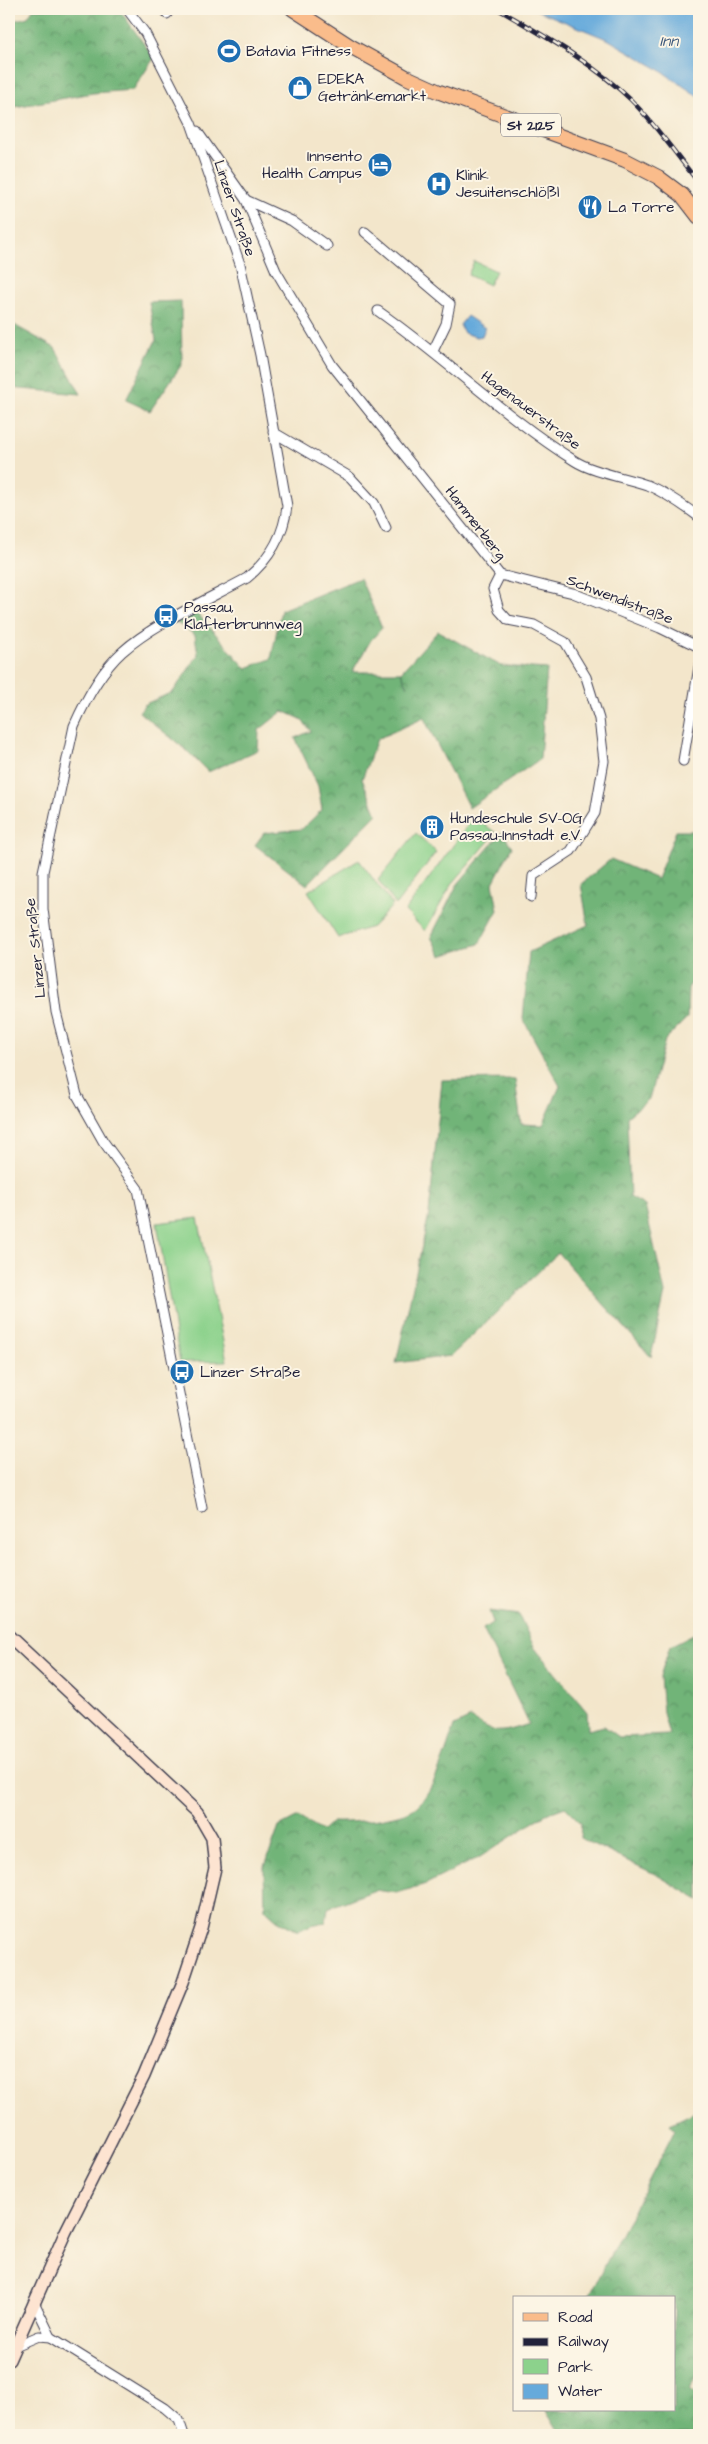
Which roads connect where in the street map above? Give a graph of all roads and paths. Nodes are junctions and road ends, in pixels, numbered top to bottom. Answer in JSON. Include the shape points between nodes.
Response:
{"nodes":[{"id":1,"x":126,"y":9,"type":"edge"},
{"id":2,"x":293,"y":9,"type":"edge"},
{"id":3,"x":191,"y":123,"type":"junction"},
{"id":4,"x":246,"y":200,"type":"junction"},
{"id":5,"x":699,"y":217,"type":"edge"},
{"id":6,"x":365,"y":232,"type":"dead end"},
{"id":7,"x":327,"y":246,"type":"dead end"},
{"id":8,"x":378,"y":310,"type":"dead end"},
{"id":9,"x":433,"y":351,"type":"junction"},
{"id":10,"x":273,"y":432,"type":"junction"},
{"id":11,"x":699,"y":517,"type":"edge"},
{"id":12,"x":386,"y":528,"type":"dead end"},
{"id":13,"x":500,"y":575,"type":"junction"},
{"id":14,"x":699,"y":647,"type":"edge"},
{"id":15,"x":699,"y":667,"type":"edge"},
{"id":16,"x":683,"y":761,"type":"dead end"},
{"id":17,"x":531,"y":897,"type":"dead end"},
{"id":18,"x":202,"y":1508,"type":"dead end"},
{"id":19,"x":9,"y":1636,"type":"edge"},
{"id":20,"x":34,"y":2302,"type":"junction"},
{"id":21,"x":51,"y":2337,"type":"junction"},
{"id":22,"x":15,"y":2346,"type":"junction"},
{"id":23,"x":9,"y":2360,"type":"edge"},
{"id":24,"x":184,"y":2435,"type":"edge"}],
"edges":[{"from":1,"to":3,"type":"street","name":"Linzer Straße","via":[[145,33]]},
{"from":2,"to":5,"type":"main road","number":"St 2125","via":[[406,77],[625,160],[658,177],[682,195]]},
{"from":3,"to":4,"type":"street","name":"Hammerberg"},
{"from":3,"to":10,"type":"street","name":"Linzer Straße","via":[[240,264]]},
{"from":4,"to":7,"type":"street","name":"Hammerberg","via":[[292,221]]},
{"from":4,"to":13,"type":"street","name":"Hammerberg","via":[[276,271],[332,365]]},
{"from":6,"to":9,"type":"street","via":[[450,304],[446,324]]},
{"from":8,"to":9,"type":"street","name":"Hagenauerstraße"},
{"from":9,"to":11,"type":"street","name":"Hagenauerstraße","via":[[532,432],[577,463],[649,486]]},
{"from":10,"to":12,"type":"street","via":[[350,477],[374,503]]},
{"from":10,"to":18,"type":"street","name":"Linzer Straße","via":[[287,506],[280,536],[269,556],[247,578],[139,638],[109,667],[74,726],[43,872],[42,909],[56,1012],[77,1094],[103,1141],[138,1189]]},
{"from":13,"to":14,"type":"street","name":"Schwendistraße","via":[[573,593]]},
{"from":13,"to":17,"type":"street","name":"Hammerberg","via":[[493,589],[500,610],[508,620],[534,625],[566,642],[586,677],[599,718],[604,761],[596,813],[571,851],[533,876]]},
{"from":15,"to":16,"type":"street"},
{"from":19,"to":20,"type":"street","via":[[180,1794],[204,1823],[215,1852],[208,1902],[166,2026]]},
{"from":20,"to":21,"type":"street"},
{"from":20,"to":22,"type":"street"},
{"from":21,"to":22,"type":"street","via":[[39,2336]]},
{"from":21,"to":24,"type":"street","via":[[165,2408],[179,2420]]},
{"from":22,"to":23,"type":"street"}]}
